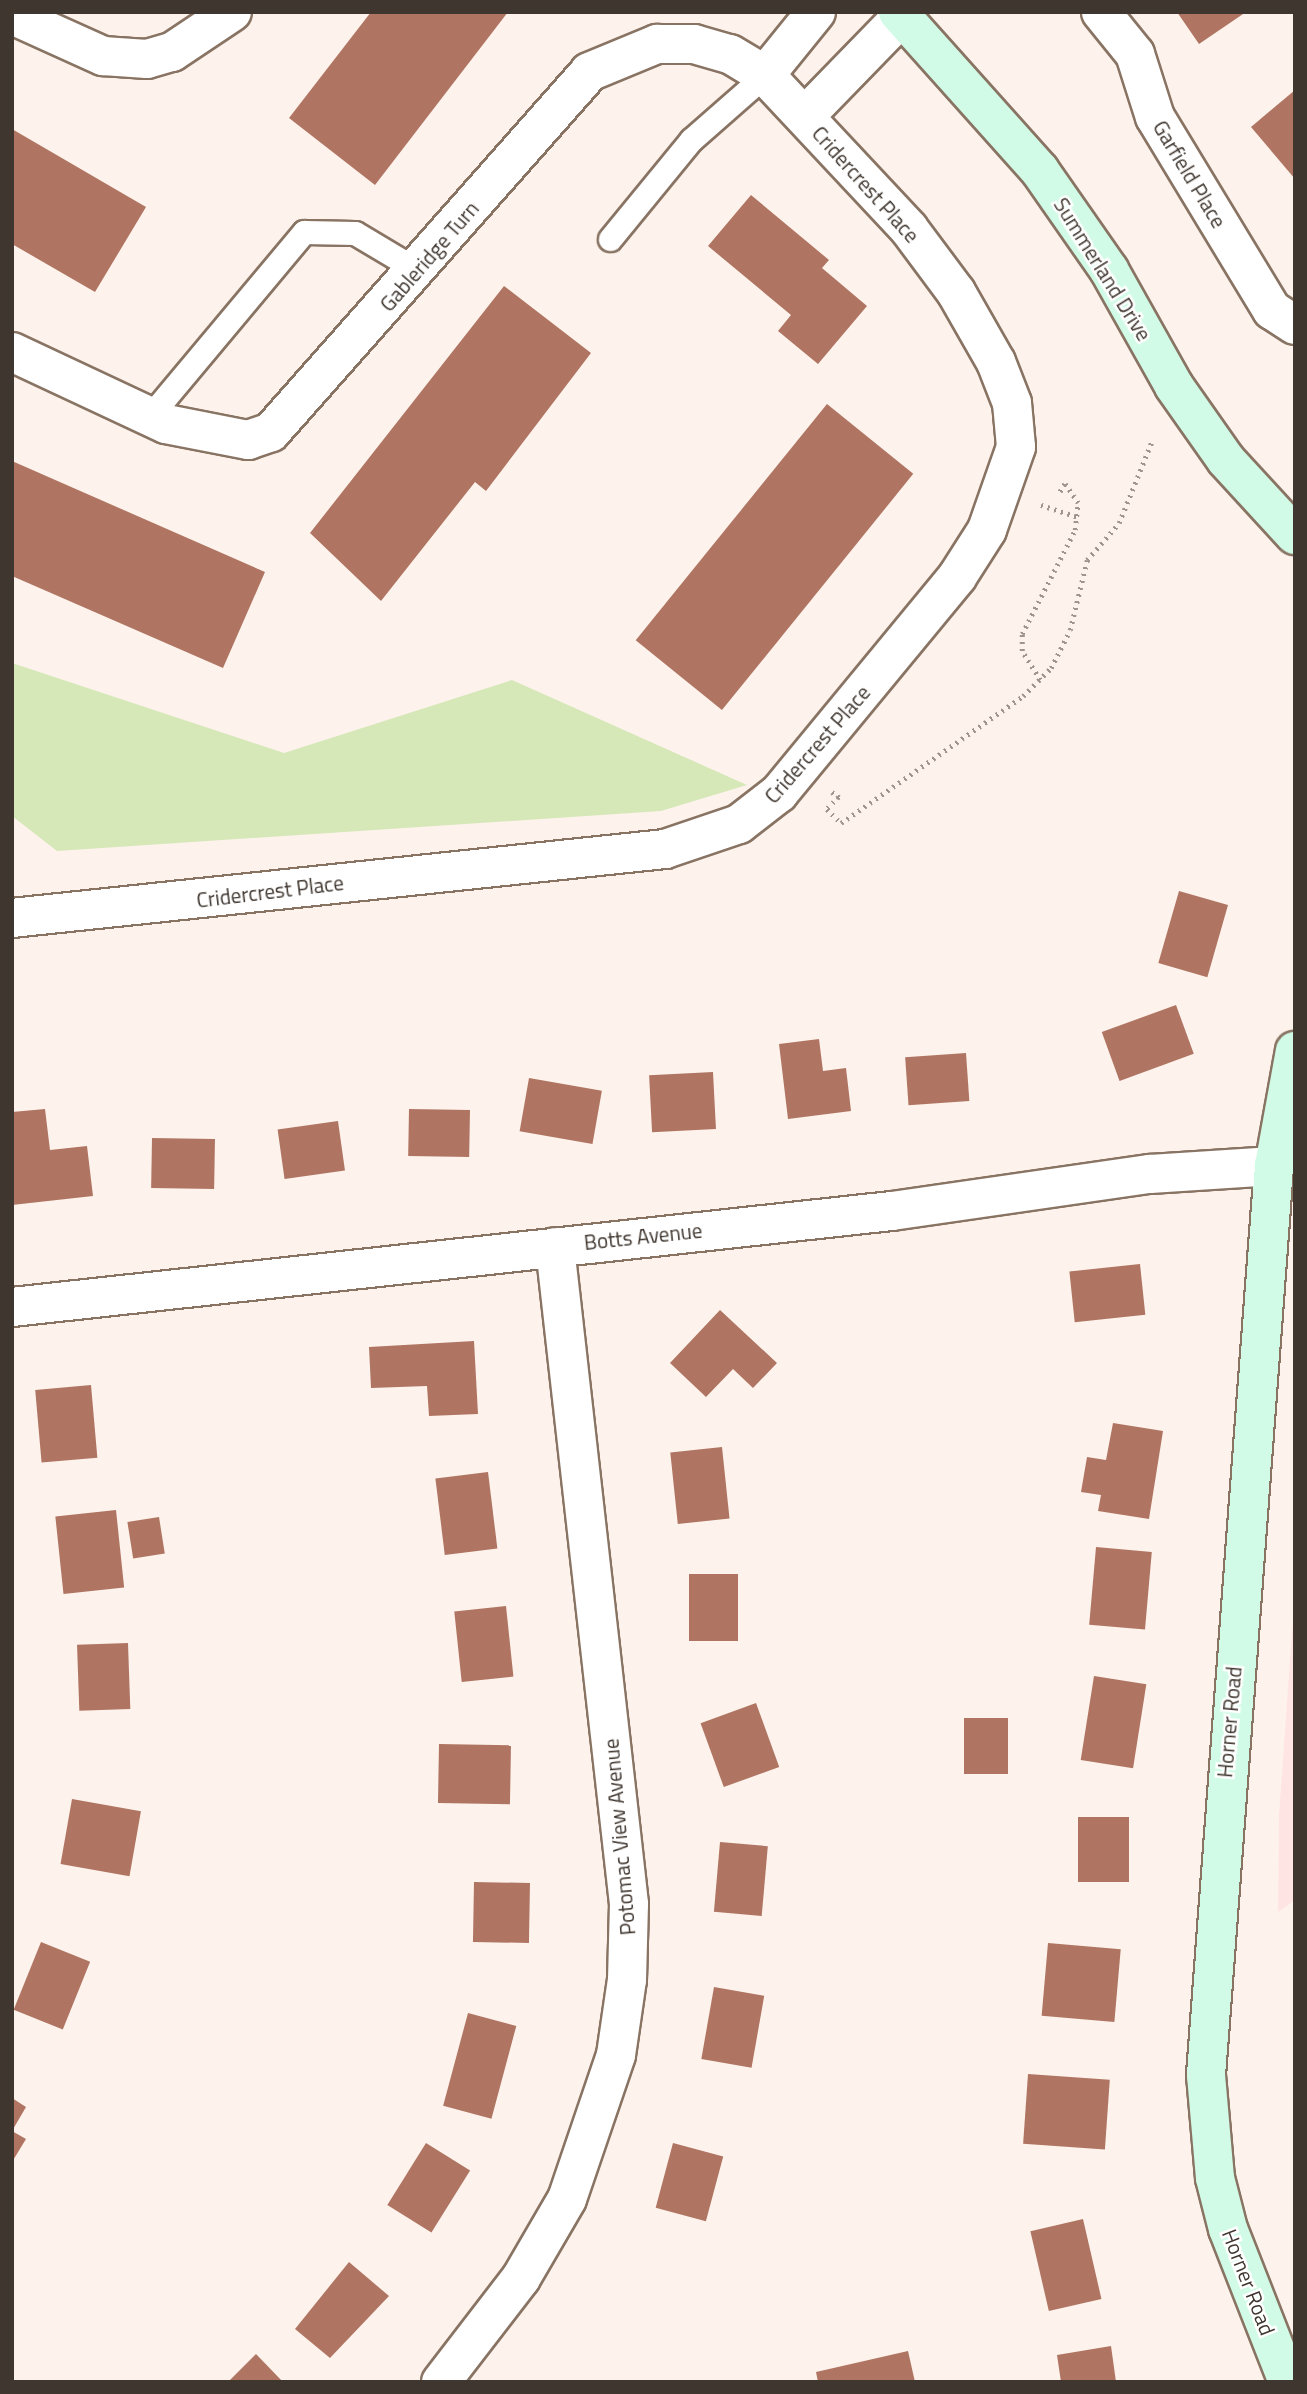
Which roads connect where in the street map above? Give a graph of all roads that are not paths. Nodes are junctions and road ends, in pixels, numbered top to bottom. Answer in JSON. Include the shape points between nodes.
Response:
{"nodes":[{"id":1,"x":232,"y":12,"type":"edge"},
{"id":2,"x":816,"y":12,"type":"edge"},
{"id":3,"x":1101,"y":12,"type":"edge"},
{"id":4,"x":902,"y":14,"type":"edge"},
{"id":5,"x":12,"y":15,"type":"edge"},
{"id":6,"x":765,"y":75,"type":"junction"},
{"id":7,"x":806,"y":116,"type":"junction"},
{"id":8,"x":610,"y":239,"type":"dead end"},
{"id":9,"x":417,"y":270,"type":"junction"},
{"id":10,"x":1295,"y":326,"type":"edge"},
{"id":11,"x":12,"y":352,"type":"edge"},
{"id":12,"x":150,"y":416,"type":"junction"},
{"id":13,"x":1295,"y":535,"type":"edge"},
{"id":14,"x":12,"y":918,"type":"edge"},
{"id":15,"x":1295,"y":1051,"type":"edge"},
{"id":16,"x":1285,"y":1166,"type":"edge"},
{"id":17,"x":555,"y":1247,"type":"junction"},
{"id":18,"x":12,"y":1307,"type":"edge"},
{"id":19,"x":441,"y":2382,"type":"edge"},
{"id":20,"x":1288,"y":2382,"type":"edge"}],
"edges":[{"from":1,"to":5,"type":"street","via":[[172,52],[147,59],[103,56]]},
{"from":2,"to":6,"type":"street"},
{"from":3,"to":10,"type":"street","name":"Garfield Place","via":[[1135,54],[1155,117],[1272,310]]},
{"from":4,"to":7,"type":"street","name":"Cridercrest Place"},
{"from":4,"to":13,"type":"main road","name":"Summerland Drive","via":[[1040,171],[1109,270],[1181,397],[1226,460]]},
{"from":6,"to":7,"type":"street","name":"Cridercrest Place"},
{"from":6,"to":8,"type":"lane","via":[[691,140]]},
{"from":6,"to":9,"type":"street","name":"Gableridge Turn","via":[[730,54],[694,44],[657,44],[589,72]]},
{"from":7,"to":14,"type":"street","name":"Cridercrest Place","via":[[909,229],[957,292],[1008,393],[1016,447],[987,530],[957,577],[779,793],[739,824],[665,849]]},
{"from":9,"to":12,"type":"street","name":"Gableridge Turn","via":[[271,432],[248,440],[208,436]]},
{"from":9,"to":12,"type":"lane","via":[[355,233],[304,232]]},
{"from":11,"to":12,"type":"street","name":"Gableridge Turn"},
{"from":15,"to":16,"type":"main road","name":"Horner Road"},
{"from":16,"to":17,"type":"street","name":"Botts Avenue","via":[[1150,1174],[892,1211]]},
{"from":16,"to":20,"type":"main road","name":"Horner Road","via":[[1206,2075],[1215,2178],[1228,2230]]},
{"from":17,"to":18,"type":"street","name":"Botts Avenue"},
{"from":17,"to":19,"type":"street","name":"Potomac View Avenue","via":[[629,1904],[627,1980],[609,2080],[567,2199],[521,2278]]}]}
